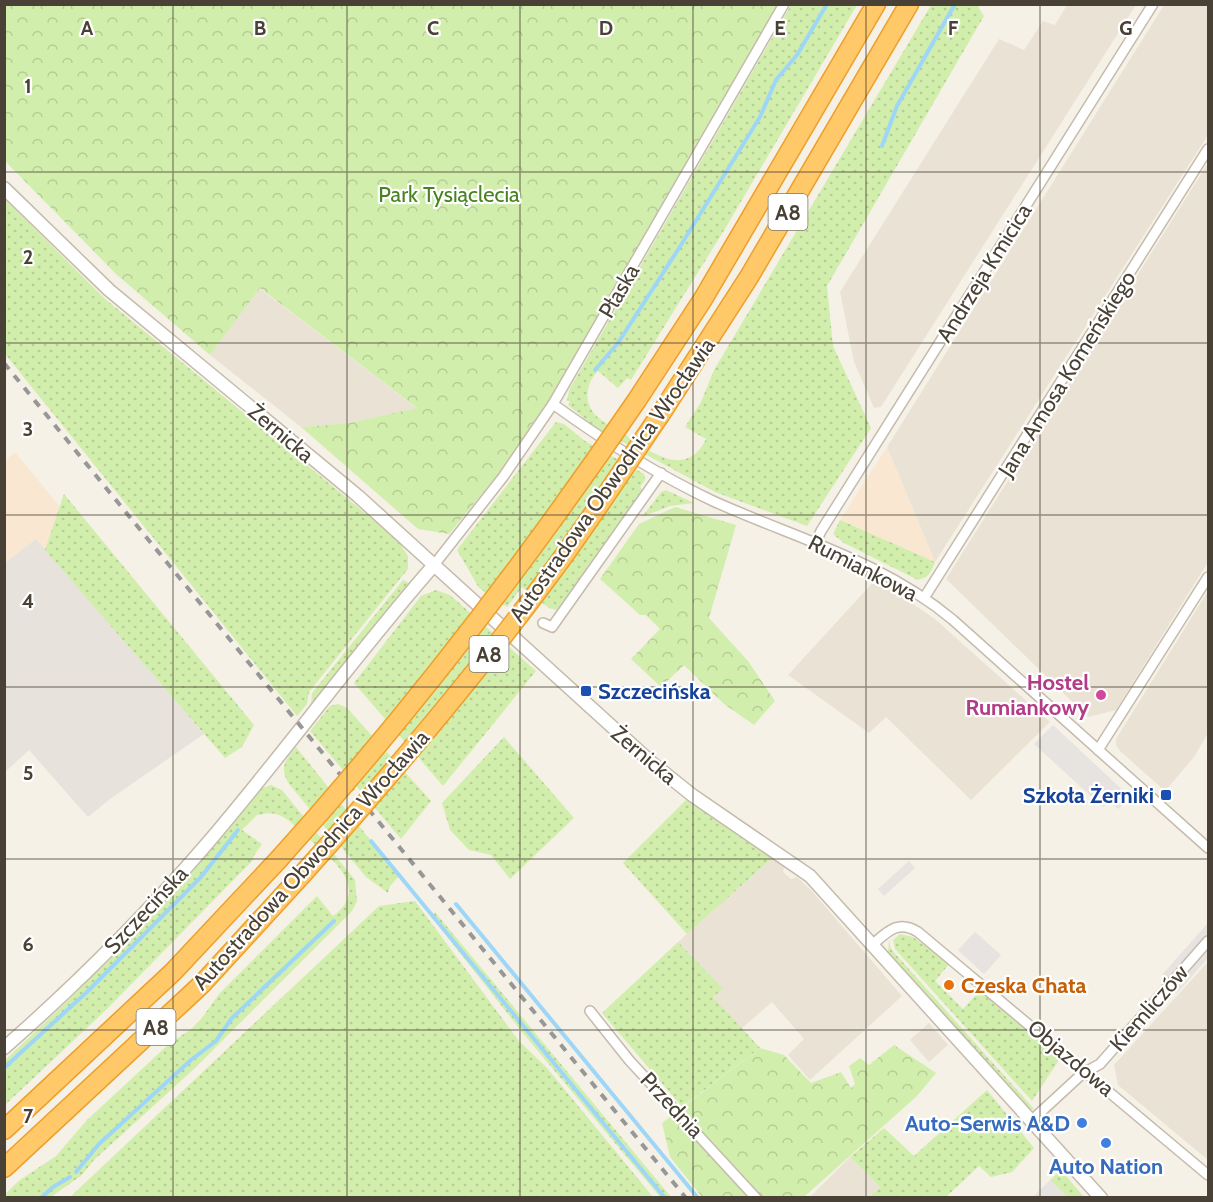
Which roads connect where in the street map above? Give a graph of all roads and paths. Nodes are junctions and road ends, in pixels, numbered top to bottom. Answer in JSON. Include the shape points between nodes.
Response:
{"nodes":[{"id":1,"x":784,"y":4,"type":"edge"},
{"id":2,"x":876,"y":4,"type":"edge"},
{"id":3,"x":909,"y":4,"type":"edge"},
{"id":4,"x":1154,"y":4,"type":"edge"},
{"id":5,"x":1209,"y":149,"type":"edge"},
{"id":6,"x":4,"y":188,"type":"edge"},
{"id":7,"x":553,"y":404,"type":"junction"},
{"id":8,"x":661,"y":474,"type":"junction"},
{"id":9,"x":816,"y":543,"type":"junction"},
{"id":10,"x":434,"y":565,"type":"junction"},
{"id":11,"x":1209,"y":577,"type":"edge"},
{"id":12,"x":924,"y":598,"type":"junction"},
{"id":13,"x":548,"y":625,"type":"dead end"},
{"id":14,"x":1098,"y":750,"type":"junction"},
{"id":15,"x":1209,"y":848,"type":"edge"},
{"id":16,"x":1209,"y":941,"type":"edge"},
{"id":17,"x":873,"y":945,"type":"junction"},
{"id":18,"x":590,"y":1011,"type":"dead end"},
{"id":19,"x":4,"y":1048,"type":"edge"},
{"id":20,"x":1087,"y":1072,"type":"junction"},
{"id":21,"x":1031,"y":1121,"type":"junction"},
{"id":22,"x":4,"y":1130,"type":"edge"},
{"id":23,"x":4,"y":1168,"type":"edge"},
{"id":24,"x":1209,"y":1175,"type":"edge"},
{"id":25,"x":756,"y":1197,"type":"edge"},
{"id":26,"x":1101,"y":1197,"type":"edge"}],
"edges":[{"from":1,"to":7,"type":"street","name":"Płaska"},
{"from":2,"to":22,"type":"highway","name":"Autostradowa Obwodnica Wrocławia","number":"A8","bridge":true,"via":[[703,299],[637,400],[493,603],[389,734],[279,858],[173,972]]},
{"from":3,"to":23,"type":"highway","name":"Autostradowa Obwodnica Wrocławia","number":"A8","bridge":true,"via":[[749,277],[660,415],[549,576],[464,686],[406,757],[202,984]]},
{"from":4,"to":9,"type":"street","name":"Andrzeja Kmicica"},
{"from":5,"to":12,"type":"street","name":"Jana Amosa Komeńskiego"},
{"from":6,"to":10,"type":"street","name":"Żernicka","via":[[109,290],[358,496]]},
{"from":7,"to":8,"type":"street","name":"Rumiankowa"},
{"from":7,"to":10,"type":"street","name":"Płaska","via":[[510,468]]},
{"from":8,"to":9,"type":"street","name":"Rumiankowa"},
{"from":8,"to":13,"type":"street"},
{"from":9,"to":12,"type":"street","name":"Rumiankowa","via":[[887,574]]},
{"from":10,"to":17,"type":"street","name":"Żernicka","via":[[652,764],[810,876]]},
{"from":10,"to":19,"type":"street","name":"Szczecińska","via":[[178,877],[105,955]]},
{"from":11,"to":14,"type":"street"},
{"from":12,"to":14,"type":"street","name":"Rumiankowa"},
{"from":14,"to":15,"type":"street","name":"Rumiankowa"},
{"from":16,"to":20,"type":"street","name":"Kiemliczów","via":[[1100,1064]]},
{"from":17,"to":20,"type":"street","name":"Objazdowa","via":[[895,926],[913,928]]},
{"from":17,"to":21,"type":"street","name":"Żernicka"},
{"from":18,"to":25,"type":"street","name":"Przednia","via":[[629,1060]]},
{"from":20,"to":21,"type":"street","name":"Kiemliczów"},
{"from":20,"to":24,"type":"street","name":"Objazdowa"},
{"from":21,"to":26,"type":"street","name":"Żernicka"}]}
